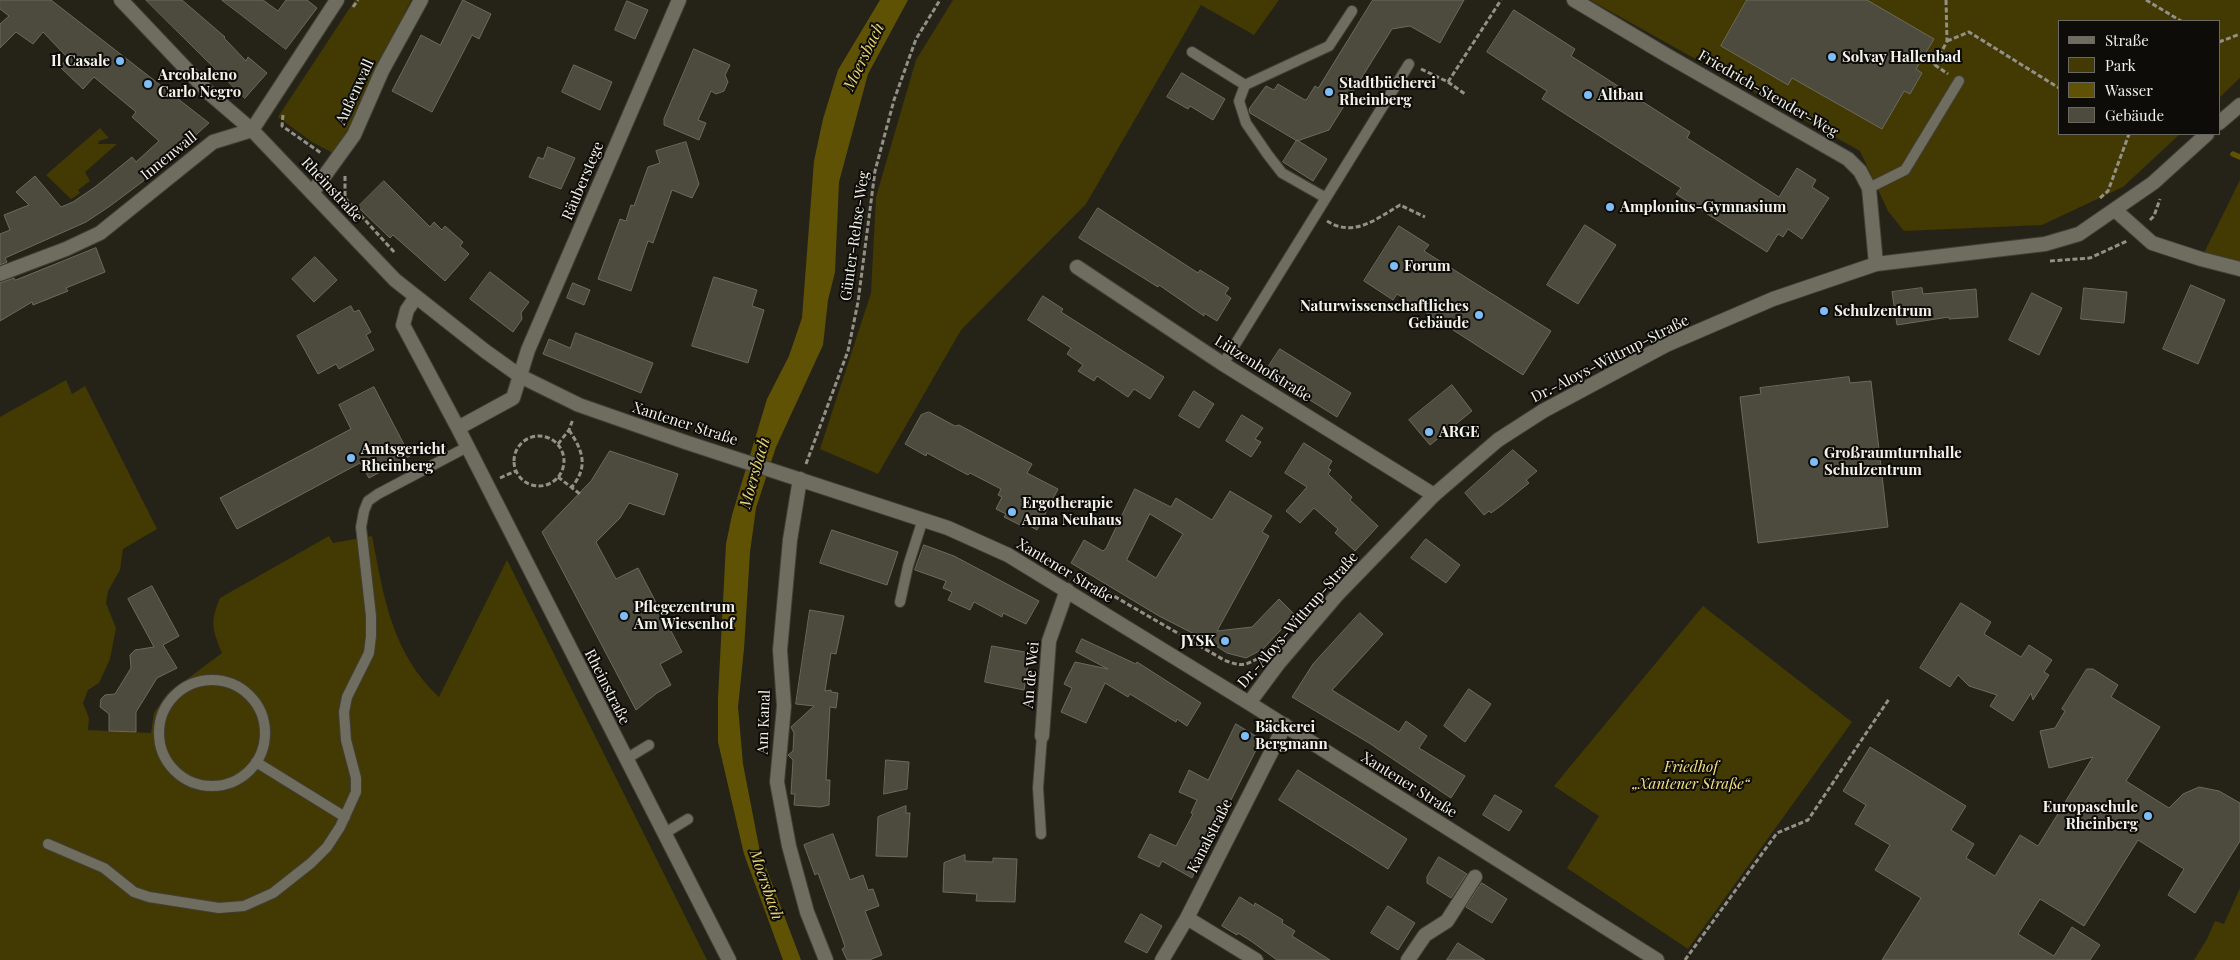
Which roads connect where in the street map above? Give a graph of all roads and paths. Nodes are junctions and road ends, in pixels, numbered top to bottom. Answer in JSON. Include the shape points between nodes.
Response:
{"nodes":[{"id":1,"x":121,"y":0,"type":"edge"},
{"id":2,"x":337,"y":0,"type":"edge"},
{"id":3,"x":358,"y":0,"type":"edge"},
{"id":4,"x":421,"y":0,"type":"edge"},
{"id":5,"x":679,"y":0,"type":"edge"},
{"id":6,"x":940,"y":0,"type":"edge"},
{"id":7,"x":1501,"y":0,"type":"edge"},
{"id":8,"x":1574,"y":0,"type":"edge"},
{"id":9,"x":1946,"y":0,"type":"edge"},
{"id":10,"x":2146,"y":0,"type":"edge"},
{"id":11,"x":353,"y":8,"type":"dead end"},
{"id":12,"x":1352,"y":11,"type":"dead end"},
{"id":13,"x":2179,"y":20,"type":"edge"},
{"id":14,"x":2240,"y":34,"type":"edge"},
{"id":15,"x":1947,"y":40,"type":"junction"},
{"id":16,"x":2220,"y":41,"type":"edge"},
{"id":17,"x":1192,"y":52,"type":"dead end"},
{"id":18,"x":1408,"y":64,"type":"joint"},
{"id":19,"x":1959,"y":81,"type":"joint"},
{"id":20,"x":1448,"y":82,"type":"junction"},
{"id":21,"x":1245,"y":85,"type":"junction"},
{"id":22,"x":2058,"y":87,"type":"edge"},
{"id":23,"x":1465,"y":94,"type":"dead end"},
{"id":24,"x":2240,"y":105,"type":"edge"},
{"id":25,"x":286,"y":109,"type":"dead end"},
{"id":26,"x":2220,"y":122,"type":"edge"},
{"id":27,"x":252,"y":130,"type":"junction"},
{"id":28,"x":2129,"y":135,"type":"edge"},
{"id":29,"x":2206,"y":135,"type":"edge"},
{"id":30,"x":334,"y":163,"type":"junction"},
{"id":31,"x":1869,"y":188,"type":"junction"},
{"id":32,"x":312,"y":193,"type":"junction"},
{"id":33,"x":2164,"y":194,"type":"dead end"},
{"id":34,"x":2112,"y":195,"type":"dead end"},
{"id":35,"x":1326,"y":198,"type":"junction"},
{"id":36,"x":2115,"y":210,"type":"junction"},
{"id":37,"x":1316,"y":214,"type":"junction"},
{"id":38,"x":1424,"y":217,"type":"dead end"},
{"id":39,"x":2138,"y":232,"type":"junction"},
{"id":40,"x":398,"y":257,"type":"dead end"},
{"id":41,"x":2042,"y":262,"type":"dead end"},
{"id":42,"x":1876,"y":264,"type":"junction"},
{"id":43,"x":1077,"y":267,"type":"dead end"},
{"id":44,"x":2240,"y":268,"type":"edge"},
{"id":45,"x":0,"y":274,"type":"edge"},
{"id":46,"x":416,"y":297,"type":"junction"},
{"id":47,"x":1223,"y":364,"type":"junction"},
{"id":48,"x":520,"y":376,"type":"junction"},
{"id":49,"x":579,"y":404,"type":"junction"},
{"id":50,"x":458,"y":428,"type":"junction"},
{"id":51,"x":569,"y":430,"type":"junction"},
{"id":52,"x":558,"y":444,"type":"junction"},
{"id":53,"x":467,"y":447,"type":"junction"},
{"id":54,"x":558,"y":477,"type":"junction"},
{"id":55,"x":794,"y":477,"type":"junction"},
{"id":56,"x":571,"y":488,"type":"junction"},
{"id":57,"x":580,"y":494,"type":"dead end"},
{"id":58,"x":1434,"y":495,"type":"junction"},
{"id":59,"x":923,"y":519,"type":"junction"},
{"id":60,"x":1067,"y":590,"type":"junction"},
{"id":61,"x":900,"y":602,"type":"dead end"},
{"id":62,"x":1889,"y":699,"type":"dead end"},
{"id":63,"x":1249,"y":703,"type":"junction"},
{"id":64,"x":1285,"y":725,"type":"junction"},
{"id":65,"x":1042,"y":736,"type":"joint"},
{"id":66,"x":649,"y":745,"type":"dead end"},
{"id":67,"x":626,"y":759,"type":"junction"},
{"id":68,"x":256,"y":762,"type":"junction"},
{"id":69,"x":345,"y":818,"type":"junction"},
{"id":70,"x":688,"y":819,"type":"dead end"},
{"id":71,"x":665,"y":833,"type":"junction"},
{"id":72,"x":1041,"y":834,"type":"dead end"},
{"id":73,"x":48,"y":844,"type":"dead end"},
{"id":74,"x":1475,"y":877,"type":"dead end"},
{"id":75,"x":1187,"y":918,"type":"junction"},
{"id":76,"x":729,"y":960,"type":"edge"},
{"id":77,"x":826,"y":960,"type":"edge"},
{"id":78,"x":1162,"y":960,"type":"edge"},
{"id":79,"x":1256,"y":960,"type":"edge"},
{"id":80,"x":1409,"y":960,"type":"edge"},
{"id":81,"x":1657,"y":960,"type":"edge"},
{"id":82,"x":1685,"y":960,"type":"edge"}],
"edges":[{"from":1,"to":27,"type":"street","name":"Rheinstraße","via":[[210,94]]},
{"from":2,"to":27,"type":"street"},
{"from":3,"to":11,"type":"path"},
{"from":4,"to":30,"type":"street","name":"Außenwall","via":[[382,71],[354,134]]},
{"from":5,"to":48,"type":"street","name":"Räuberstege","via":[[528,350]]},
{"from":6,"to":55,"type":"path","name":"Günter-Rehse-Weg","via":[[916,39],[894,100],[875,171],[858,302],[848,351]]},
{"from":7,"to":20,"type":"path"},
{"from":8,"to":31,"type":"street","name":"Friedrich-Stender-Weg","via":[[1848,159],[1860,171]]},
{"from":9,"to":15,"type":"path"},
{"from":10,"to":13,"type":"path"},
{"from":12,"to":21,"type":"lane","via":[[1329,46]]},
{"from":14,"to":16,"type":"path"},
{"from":15,"to":19,"type":"path","via":[[1934,65]]},
{"from":15,"to":22,"type":"path","via":[[1969,32]]},
{"from":17,"to":21,"type":"lane"},
{"from":18,"to":20,"type":"path"},
{"from":18,"to":35,"type":"lane"},
{"from":19,"to":31,"type":"lane","via":[[1905,170]]},
{"from":20,"to":23,"type":"path"},
{"from":21,"to":35,"type":"lane","via":[[1239,101],[1246,123],[1268,155],[1282,172]]},
{"from":24,"to":26,"type":"street"},
{"from":25,"to":30,"type":"path","via":[[282,126]]},
{"from":27,"to":32,"type":"street","name":"Rheinstraße"},
{"from":27,"to":45,"type":"street","name":"Innenwall","via":[[213,142],[100,233]]},
{"from":28,"to":34,"type":"path","via":[[2108,191],[2096,204]]},
{"from":29,"to":36,"type":"street","name":"Dr.-Aloys-Wittrup-Straße","via":[[2152,183]]},
{"from":30,"to":32,"type":"street","name":"Außenwall"},
{"from":30,"to":40,"type":"path","via":[[344,172],[346,198]]},
{"from":31,"to":42,"type":"street","name":"Friedrich-Stender-Weg"},
{"from":32,"to":46,"type":"street","name":"Rheinstraße"},
{"from":33,"to":39,"type":"path","via":[[2158,200],[2154,216]]},
{"from":35,"to":37,"type":"lane"},
{"from":36,"to":39,"type":"street"},
{"from":36,"to":42,"type":"street","name":"Dr.-Aloys-Wittrup-Straße","via":[[2078,234],[2045,244]]},
{"from":37,"to":38,"type":"path","via":[[1338,228],[1362,226],[1400,205]]},
{"from":37,"to":47,"type":"lane"},
{"from":39,"to":41,"type":"path","via":[[2123,244],[2090,258]]},
{"from":39,"to":44,"type":"street","via":[[2152,243]]},
{"from":42,"to":58,"type":"street","name":"Dr.-Aloys-Wittrup-Straße","via":[[1774,299],[1666,345],[1542,411],[1498,440]]},
{"from":43,"to":47,"type":"street","name":"Lützenhofstraße"},
{"from":46,"to":48,"type":"street","name":"Xantener Straße","via":[[484,352]]},
{"from":46,"to":50,"type":"street","name":"Rheinstraße","via":[[402,325]]},
{"from":47,"to":58,"type":"street","name":"Lützenhofstraße"},
{"from":48,"to":49,"type":"street","name":"Xantener Straße"},
{"from":48,"to":50,"type":"street","via":[[513,398]]},
{"from":49,"to":51,"type":"path"},
{"from":49,"to":55,"type":"street","name":"Xantener Straße"},
{"from":50,"to":53,"type":"street","name":"Rheinstraße"},
{"from":51,"to":52,"type":"path"},
{"from":51,"to":56,"type":"path","via":[[582,463],[581,476]]},
{"from":52,"to":54,"type":"path","via":[[564,461]]},
{"from":52,"to":54,"type":"path","via":[[551,438],[534,436],[519,445],[514,462],[521,479],[530,484],[540,486]]},
{"from":53,"to":67,"type":"street","name":"Rheinstraße"},
{"from":53,"to":69,"type":"lane","via":[[378,494],[368,501],[364,511],[361,538],[371,636],[369,653],[347,696],[344,712],[346,740],[356,778],[356,792]]},
{"from":54,"to":56,"type":"path"},
{"from":55,"to":59,"type":"street","name":"Xantener Straße"},
{"from":55,"to":77,"type":"street","name":"Am Kanal","via":[[780,650],[784,706],[777,782],[794,865],[807,912]]},
{"from":56,"to":57,"type":"path"},
{"from":58,"to":63,"type":"street","name":"Dr.-Aloys-Wittrup-Straße","via":[[1337,596]]},
{"from":59,"to":60,"type":"street","name":"Xantener Straße","via":[[1008,555]]},
{"from":59,"to":61,"type":"lane"},
{"from":60,"to":63,"type":"street","name":"Xantener Straße"},
{"from":60,"to":65,"type":"street","name":"An de Wei","via":[[1049,641]]},
{"from":62,"to":82,"type":"path","via":[[1808,820],[1777,833]]},
{"from":63,"to":64,"type":"street","name":"Xantener Straße"},
{"from":64,"to":75,"type":"street","name":"Kanalstraße"},
{"from":64,"to":81,"type":"street","name":"Xantener Straße"},
{"from":65,"to":72,"type":"lane","via":[[1038,788]]},
{"from":66,"to":67,"type":"lane"},
{"from":67,"to":71,"type":"street","name":"Rheinstraße"},
{"from":68,"to":68,"type":"lane","via":[[265,740],[265,724],[260,708],[237,685],[221,680],[189,684],[174,695],[163,710],[158,728],[160,747],[180,776],[197,784],[216,786],[234,782]]},
{"from":68,"to":69,"type":"lane"},
{"from":69,"to":73,"type":"lane","via":[[327,847],[293,878],[273,893],[233,908],[149,897],[134,892],[92,861]]},
{"from":70,"to":71,"type":"lane"},
{"from":71,"to":76,"type":"street","name":"Rheinstraße"},
{"from":74,"to":80,"type":"street","via":[[1447,921],[1425,935]]},
{"from":75,"to":78,"type":"street","name":"Kanalstraße"},
{"from":75,"to":79,"type":"street"}]}
